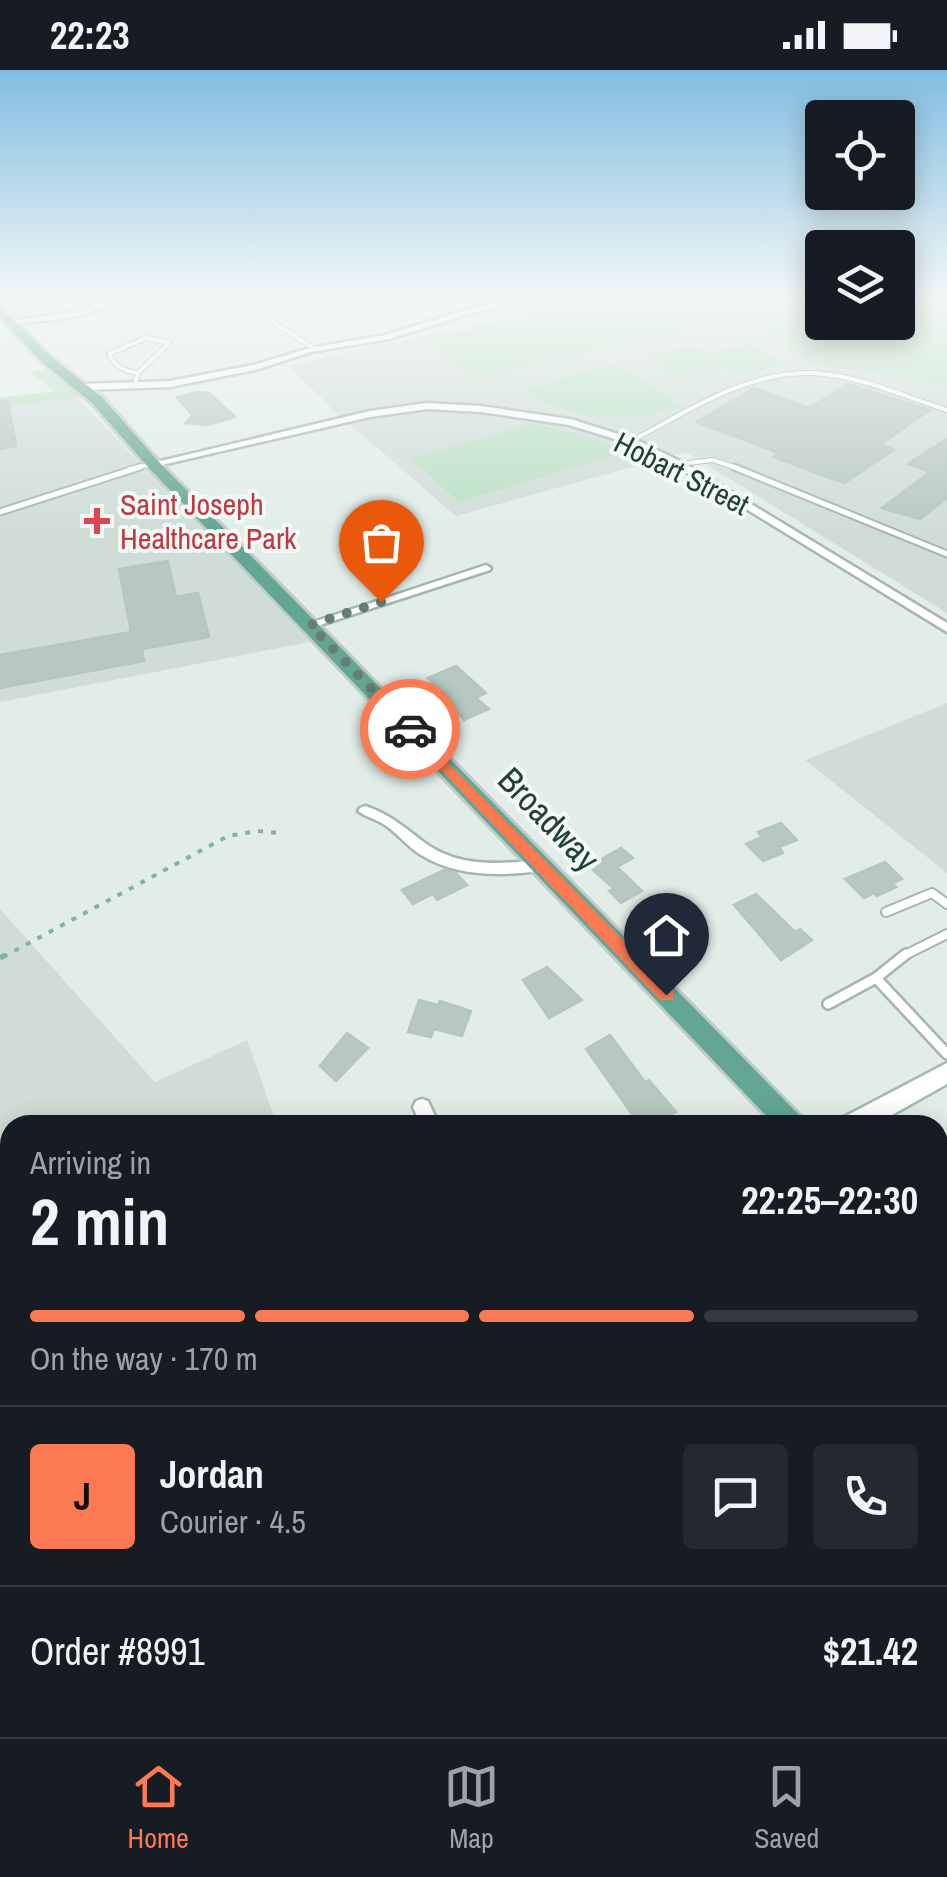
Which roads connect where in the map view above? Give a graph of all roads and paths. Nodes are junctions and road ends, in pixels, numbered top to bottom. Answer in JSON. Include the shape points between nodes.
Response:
{"nodes":[{"id":1,"x":69,"y":376,"type":"edge"},
{"id":2,"x":137,"y":376,"type":"edge"},
{"id":3,"x":203,"y":376,"type":"edge"},
{"id":4,"x":782,"y":376,"type":"edge"},
{"id":5,"x":818,"y":376,"type":"edge"},
{"id":6,"x":134,"y":385,"type":"junction"},
{"id":7,"x":81,"y":387,"type":"junction"},
{"id":8,"x":95,"y":399,"type":"junction"},
{"id":9,"x":947,"y":410,"type":"edge"},
{"id":10,"x":631,"y":441,"type":"junction"},
{"id":11,"x":153,"y":464,"type":"junction"},
{"id":12,"x":679,"y":464,"type":"junction"},
{"id":13,"x":0,"y":512,"type":"edge"},
{"id":14,"x":947,"y":554,"type":"edge"},
{"id":15,"x":486,"y":568,"type":"dead end"},
{"id":16,"x":310,"y":625,"type":"junction"},
{"id":17,"x":947,"y":628,"type":"edge"},
{"id":18,"x":365,"y":811,"type":"dead end"},
{"id":19,"x":278,"y":832,"type":"dead end"},
{"id":20,"x":541,"y":864,"type":"junction"},
{"id":21,"x":947,"y":904,"type":"edge"},
{"id":22,"x":886,"y":912,"type":"dead end"},
{"id":23,"x":947,"y":934,"type":"edge"},
{"id":24,"x":0,"y":958,"type":"edge"},
{"id":25,"x":876,"y":978,"type":"junction"},
{"id":26,"x":828,"y":1004,"type":"dead end"},
{"id":27,"x":947,"y":1054,"type":"edge"},
{"id":28,"x":947,"y":1073,"type":"edge"},
{"id":29,"x":422,"y":1106,"type":"dead end"},
{"id":30,"x":426,"y":1115,"type":"edge"},
{"id":31,"x":782,"y":1115,"type":"edge"},
{"id":32,"x":870,"y":1115,"type":"edge"}],
"edges":[{"from":1,"to":7,"type":"main road","name":"Broadway"},
{"from":2,"to":6,"type":"lane"},
{"from":3,"to":6,"type":"street"},
{"from":4,"to":10,"type":"lane","via":[[736,388]]},
{"from":5,"to":9,"type":"lane"},
{"from":6,"to":7,"type":"street"},
{"from":6,"to":8,"type":"street"},
{"from":7,"to":8,"type":"main road","name":"Broadway"},
{"from":8,"to":11,"type":"main road","name":"Broadway"},
{"from":10,"to":11,"type":"street","name":"Hobart Street","via":[[570,422],[428,406]]},
{"from":10,"to":12,"type":"street","name":"Hobart Street"},
{"from":11,"to":13,"type":"lane"},
{"from":11,"to":16,"type":"main road","name":"Broadway"},
{"from":12,"to":14,"type":"lane","via":[[729,465]]},
{"from":12,"to":17,"type":"street","name":"Hobart Street"},
{"from":15,"to":16,"type":"street"},
{"from":16,"to":20,"type":"main road","name":"Broadway"},
{"from":18,"to":20,"type":"street","via":[[384,815],[427,852],[458,863],[487,870]]},
{"from":19,"to":24,"type":"path","via":[[228,836]]},
{"from":20,"to":31,"type":"main road","name":"Broadway"},
{"from":21,"to":22,"type":"lane","via":[[932,893]]},
{"from":23,"to":25,"type":"lane","via":[[898,958]]},
{"from":25,"to":26,"type":"lane"},
{"from":25,"to":27,"type":"lane"},
{"from":28,"to":32,"type":"street"},
{"from":29,"to":30,"type":"street"}]}
